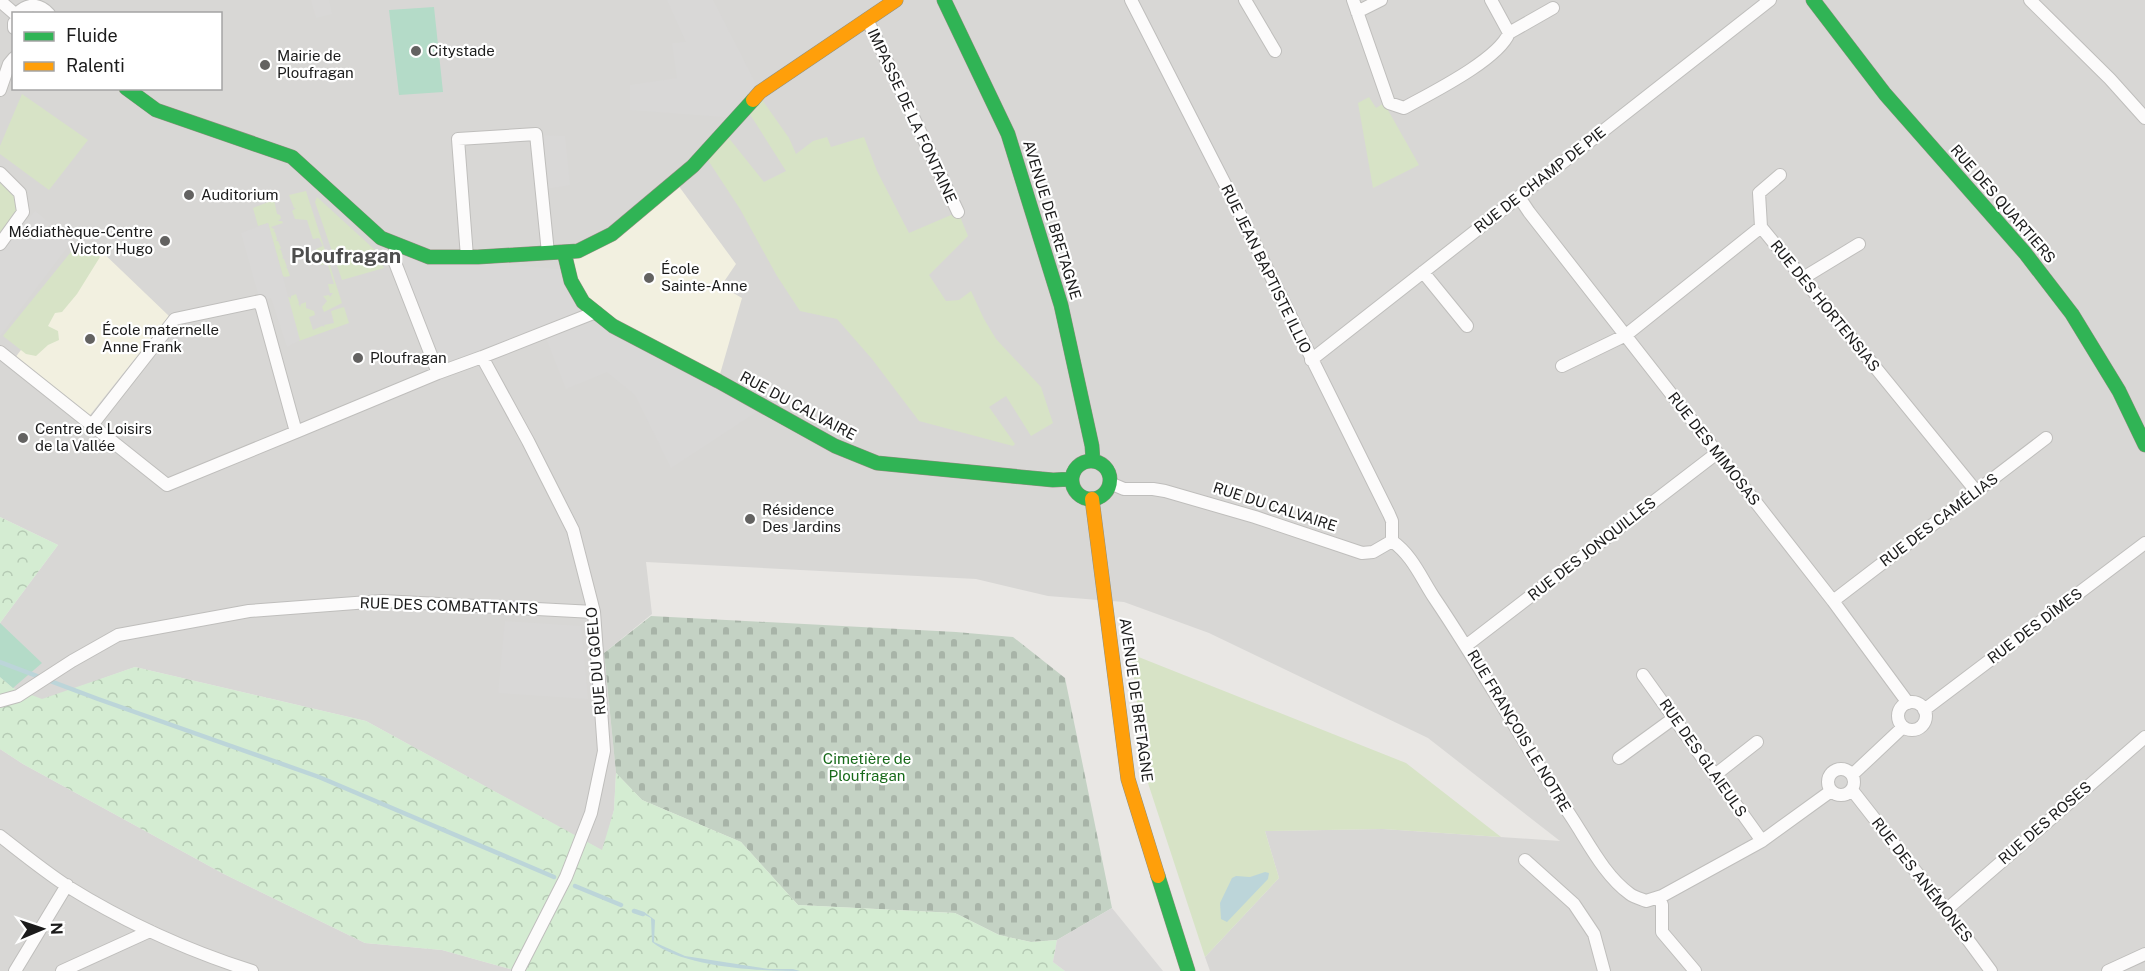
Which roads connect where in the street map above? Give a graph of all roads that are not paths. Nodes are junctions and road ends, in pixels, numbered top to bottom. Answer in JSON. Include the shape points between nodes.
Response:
{"nodes":[{"id":1,"x":896,"y":0,"type":"edge"},
{"id":2,"x":944,"y":0,"type":"edge"},
{"id":3,"x":1131,"y":0,"type":"edge"},
{"id":4,"x":1245,"y":0,"type":"edge"},
{"id":5,"x":1381,"y":0,"type":"edge"},
{"id":6,"x":1491,"y":0,"type":"edge"},
{"id":7,"x":1770,"y":0,"type":"edge"},
{"id":8,"x":1813,"y":0,"type":"edge"},
{"id":9,"x":2030,"y":0,"type":"edge"},
{"id":10,"x":0,"y":1,"type":"edge"},
{"id":11,"x":1355,"y":6,"type":"edge"},
{"id":12,"x":44,"y":7,"type":"edge"},
{"id":13,"x":1553,"y":8,"type":"dead end"},
{"id":14,"x":14,"y":12,"type":"edge"},
{"id":15,"x":18,"y":12,"type":"edge"},
{"id":16,"x":867,"y":19,"type":"junction"},
{"id":17,"x":1509,"y":33,"type":"junction"},
{"id":18,"x":1275,"y":51,"type":"dead end"},
{"id":19,"x":12,"y":60,"type":"edge"},
{"id":20,"x":0,"y":90,"type":"edge"},
{"id":21,"x":129,"y":90,"type":"edge"},
{"id":22,"x":2145,"y":118,"type":"edge"},
{"id":23,"x":0,"y":173,"type":"edge"},
{"id":24,"x":1780,"y":175,"type":"dead end"},
{"id":25,"x":1519,"y":197,"type":"junction"},
{"id":26,"x":958,"y":212,"type":"dead end"},
{"id":27,"x":1761,"y":227,"type":"junction"},
{"id":28,"x":0,"y":244,"type":"edge"},
{"id":29,"x":396,"y":244,"type":"junction"},
{"id":30,"x":1859,"y":244,"type":"dead end"},
{"id":31,"x":564,"y":252,"type":"junction"},
{"id":32,"x":548,"y":253,"type":"junction"},
{"id":33,"x":467,"y":257,"type":"junction"},
{"id":34,"x":1423,"y":272,"type":"junction"},
{"id":35,"x":1803,"y":278,"type":"junction"},
{"id":36,"x":596,"y":312,"type":"junction"},
{"id":37,"x":1467,"y":326,"type":"dead end"},
{"id":38,"x":1626,"y":335,"type":"junction"},
{"id":39,"x":0,"y":352,"type":"edge"},
{"id":40,"x":482,"y":357,"type":"junction"},
{"id":41,"x":1311,"y":360,"type":"junction"},
{"id":42,"x":1562,"y":366,"type":"dead end"},
{"id":43,"x":438,"y":373,"type":"junction"},
{"id":44,"x":92,"y":425,"type":"junction"},
{"id":45,"x":296,"y":432,"type":"junction"},
{"id":46,"x":2046,"y":438,"type":"dead end"},
{"id":47,"x":2145,"y":445,"type":"edge"},
{"id":48,"x":1717,"y":453,"type":"junction"},
{"id":49,"x":1093,"y":460,"type":"junction"},
{"id":50,"x":1072,"y":479,"type":"junction"},
{"id":51,"x":1110,"y":483,"type":"junction"},
{"id":52,"x":1976,"y":491,"type":"junction"},
{"id":53,"x":1092,"y":499,"type":"junction"},
{"id":54,"x":1392,"y":541,"type":"junction"},
{"id":55,"x":2145,"y":543,"type":"edge"},
{"id":56,"x":1833,"y":601,"type":"junction"},
{"id":57,"x":594,"y":612,"type":"junction"},
{"id":58,"x":1467,"y":645,"type":"junction"},
{"id":59,"x":1644,"y":675,"type":"dead end"},
{"id":60,"x":0,"y":701,"type":"edge"},
{"id":61,"x":1908,"y":702,"type":"junction"},
{"id":62,"x":1924,"y":710,"type":"junction"},
{"id":63,"x":1674,"y":718,"type":"junction"},
{"id":64,"x":1903,"y":727,"type":"junction"},
{"id":65,"x":2145,"y":737,"type":"edge"},
{"id":66,"x":1757,"y":742,"type":"dead end"},
{"id":67,"x":1619,"y":758,"type":"dead end"},
{"id":68,"x":1714,"y":775,"type":"junction"},
{"id":69,"x":1852,"y":775,"type":"junction"},
{"id":70,"x":1852,"y":790,"type":"junction"},
{"id":71,"x":1832,"y":791,"type":"junction"},
{"id":72,"x":0,"y":836,"type":"edge"},
{"id":73,"x":1762,"y":841,"type":"junction"},
{"id":74,"x":1525,"y":860,"type":"dead end"},
{"id":75,"x":67,"y":885,"type":"junction"},
{"id":76,"x":1661,"y":896,"type":"junction"},
{"id":77,"x":1946,"y":910,"type":"junction"},
{"id":78,"x":150,"y":931,"type":"junction"},
{"id":79,"x":2145,"y":954,"type":"edge"},
{"id":80,"x":15,"y":971,"type":"edge"},
{"id":81,"x":62,"y":971,"type":"edge"},
{"id":82,"x":252,"y":971,"type":"edge"},
{"id":83,"x":518,"y":971,"type":"edge"},
{"id":84,"x":1188,"y":971,"type":"edge"},
{"id":85,"x":1604,"y":971,"type":"edge"},
{"id":86,"x":1695,"y":971,"type":"edge"},
{"id":87,"x":1991,"y":971,"type":"edge"},
{"id":88,"x":2108,"y":971,"type":"edge"}],
"edges":[{"from":1,"to":16,"type":"street"},
{"from":2,"to":49,"type":"street","name":"AVENUE DE BRETAGNE","via":[[1008,134],[1070,339]]},
{"from":3,"to":41,"type":"street","name":"RUE JEAN BAPTISTE ILLIO"},
{"from":4,"to":18,"type":"street"},
{"from":5,"to":11,"type":"street"},
{"from":6,"to":17,"type":"street"},
{"from":7,"to":25,"type":"street","name":"RUE DE CHAMP DE PIE"},
{"from":8,"to":47,"type":"street","name":"RUE DES QUARTIERS","via":[[1886,94],[2025,253],[2072,314],[2119,391]]},
{"from":9,"to":22,"type":"street"},
{"from":10,"to":14,"type":"street"},
{"from":11,"to":17,"type":"street","via":[[1389,103],[1404,108],[1459,77],[1505,44]]},
{"from":12,"to":15,"type":"street","via":[[26,6]]},
{"from":13,"to":17,"type":"street"},
{"from":16,"to":26,"type":"street","name":"IMPASSE DE LA FONTAINE"},
{"from":16,"to":31,"type":"street","via":[[760,92],[693,166],[612,234],[578,251]]},
{"from":19,"to":20,"type":"street"},
{"from":21,"to":29,"type":"street","via":[[156,110],[292,158],[381,238]]},
{"from":23,"to":28,"type":"street","via":[[20,193],[23,212]]},
{"from":24,"to":27,"type":"street","via":[[1759,194]]},
{"from":25,"to":34,"type":"street","name":"RUE DE CHAMP DE PIE"},
{"from":25,"to":38,"type":"street","name":"RUE DES MIMOSAS"},
{"from":27,"to":35,"type":"street","name":"RUE DES HORTENSIAS"},
{"from":27,"to":38,"type":"street","name":"RUE DES HORTENSIAS"},
{"from":29,"to":33,"type":"street","via":[[429,257]]},
{"from":29,"to":43,"type":"street","via":[[394,260]]},
{"from":30,"to":35,"type":"street"},
{"from":31,"to":32,"type":"street"},
{"from":31,"to":36,"type":"street","name":"RUE DU CALVAIRE","via":[[571,281],[582,302]]},
{"from":32,"to":33,"type":"street"},
{"from":32,"to":33,"type":"street","via":[[536,134],[458,139]]},
{"from":34,"to":37,"type":"street"},
{"from":34,"to":41,"type":"street","name":"RUE DE CHAMP DE PIE"},
{"from":35,"to":52,"type":"street","name":"RUE DES HORTENSIAS"},
{"from":36,"to":40,"type":"street"},
{"from":36,"to":50,"type":"street","name":"RUE DU CALVAIRE","via":[[613,326],[867,460]]},
{"from":38,"to":42,"type":"street","name":"RUE DES HORTENSIAS"},
{"from":38,"to":48,"type":"street","name":"RUE DES MIMOSAS"},
{"from":39,"to":44,"type":"street"},
{"from":40,"to":43,"type":"street"},
{"from":40,"to":57,"type":"street","name":"RUE DU GOELO","via":[[573,530]]},
{"from":41,"to":54,"type":"street","name":"RUE JEAN BAPTISTE ILLIO","via":[[1392,521]]},
{"from":43,"to":45,"type":"street"},
{"from":44,"to":45,"type":"street","via":[[167,485]]},
{"from":44,"to":45,"type":"street","via":[[175,319],[260,301]]},
{"from":46,"to":52,"type":"street","name":"RUE DES CAMÉLIAS"},
{"from":48,"to":56,"type":"street","name":"RUE DES MIMOSAS"},
{"from":48,"to":58,"type":"street","name":"RUE DES JONQUILLES"},
{"from":49,"to":50,"type":"street","via":[[1076,468]]},
{"from":49,"to":51,"type":"street","via":[[1108,470]]},
{"from":50,"to":53,"type":"street","via":[[1076,491]]},
{"from":51,"to":53,"type":"street","via":[[1104,494]]},
{"from":51,"to":54,"type":"street","name":"RUE DU CALVAIRE","via":[[1124,489],[1165,491],[1362,553],[1373,552]]},
{"from":52,"to":56,"type":"street","name":"RUE DES CAMÉLIAS"},
{"from":53,"to":84,"type":"street","name":"AVENUE DE BRETAGNE","via":[[1128,778]]},
{"from":54,"to":58,"type":"street","name":"RUE FRANÇOIS LE NOTRE","via":[[1408,554]]},
{"from":55,"to":62,"type":"street","name":"RUE DES DÎMES"},
{"from":56,"to":61,"type":"street","name":"RUE DES MIMOSAS"},
{"from":57,"to":60,"type":"street","name":"RUE DES COMBATTANTS","via":[[382,601],[249,611],[118,635],[18,696]]},
{"from":57,"to":83,"type":"street","name":"RUE DU GOELO","via":[[604,751],[591,813],[567,877]]},
{"from":58,"to":76,"type":"street","name":"RUE FRANÇOIS LE NOTRE","via":[[1531,756],[1606,870],[1630,895],[1646,901]]},
{"from":59,"to":63,"type":"street","name":"RUE DES GLAIEULS"},
{"from":61,"to":62,"type":"street","via":[[1916,702]]},
{"from":61,"to":64,"type":"street","via":[[1898,714]]},
{"from":62,"to":64,"type":"street","via":[[1925,720],[1920,727]]},
{"from":63,"to":67,"type":"street"},
{"from":63,"to":68,"type":"street","name":"RUE DES GLAIEULS"},
{"from":64,"to":69,"type":"street"},
{"from":65,"to":77,"type":"street","name":"RUE DES ROSES"},
{"from":66,"to":68,"type":"street"},
{"from":68,"to":73,"type":"street","name":"RUE DES GLAIEULS"},
{"from":69,"to":70,"type":"street"},
{"from":69,"to":71,"type":"street","via":[[1844,770],[1835,771],[1828,780]]},
{"from":70,"to":71,"type":"street","via":[[1840,795]]},
{"from":70,"to":77,"type":"street","name":"RUE DES ANÉMONES"},
{"from":71,"to":73,"type":"street"},
{"from":72,"to":75,"type":"street"},
{"from":73,"to":76,"type":"street"},
{"from":74,"to":85,"type":"street","via":[[1574,904],[1594,934]]},
{"from":75,"to":78,"type":"street"},
{"from":75,"to":80,"type":"street"},
{"from":76,"to":86,"type":"street","via":[[1662,932]]},
{"from":77,"to":87,"type":"street","name":"RUE DES ANÉMONES"},
{"from":78,"to":81,"type":"street"},
{"from":78,"to":82,"type":"street"},
{"from":79,"to":88,"type":"street"}]}
